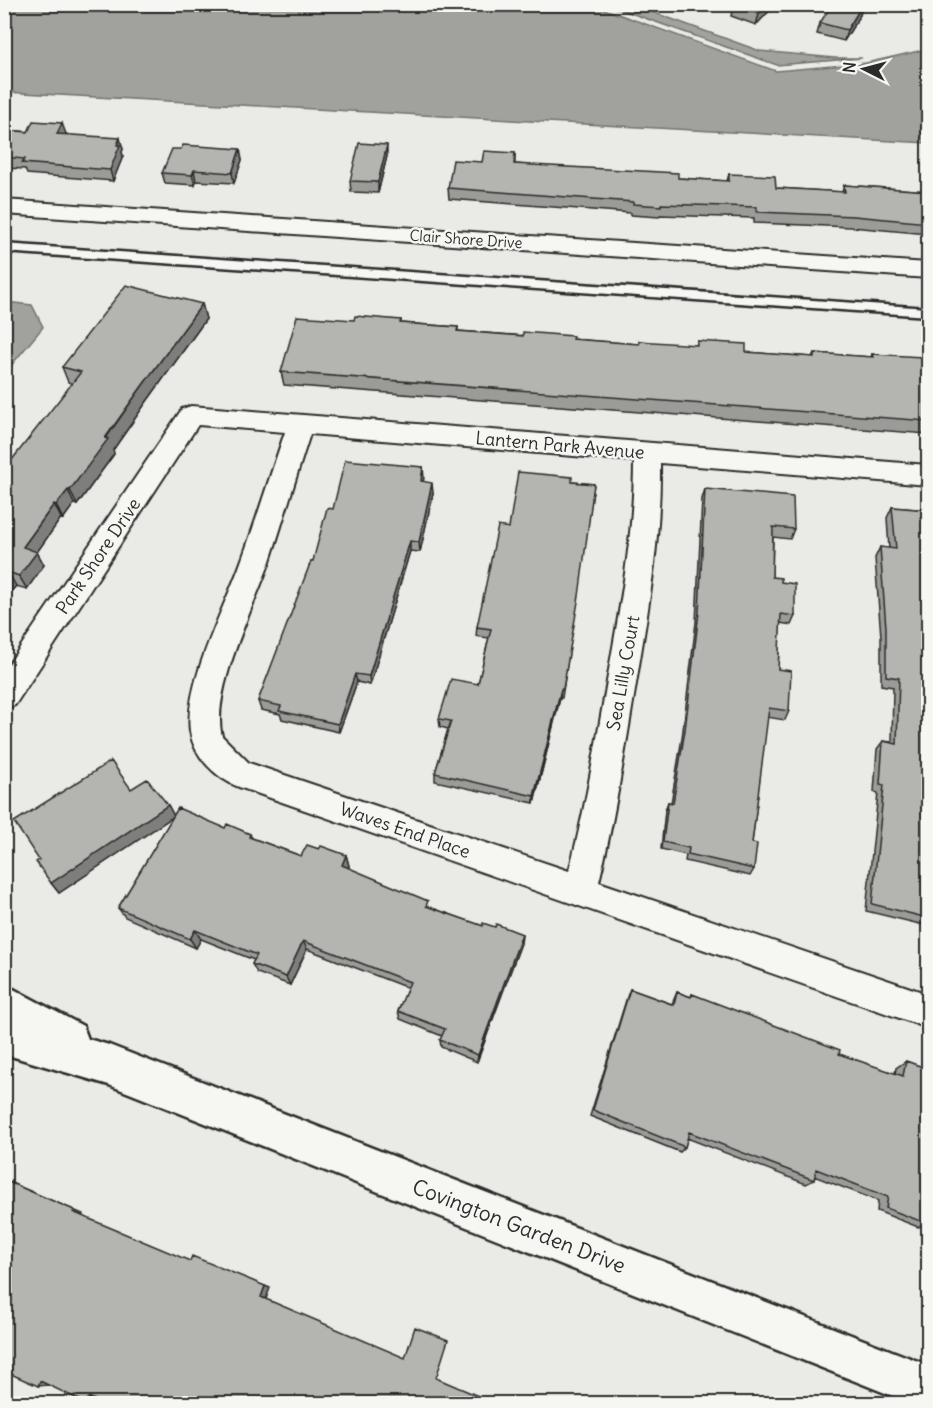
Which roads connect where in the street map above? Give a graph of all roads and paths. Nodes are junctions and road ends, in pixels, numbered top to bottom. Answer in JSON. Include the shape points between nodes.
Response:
{"nodes":[{"id":1,"x":4,"y":207,"type":"edge"},
{"id":2,"x":4,"y":248,"type":"edge"},
{"id":3,"x":928,"y":271,"type":"edge"},
{"id":4,"x":928,"y":312,"type":"edge"},
{"id":5,"x":191,"y":416,"type":"joint"},
{"id":6,"x":300,"y":424,"type":"junction"},
{"id":7,"x":647,"y":453,"type":"junction"},
{"id":8,"x":928,"y":476,"type":"edge"},
{"id":9,"x":4,"y":696,"type":"edge"},
{"id":10,"x":580,"y":891,"type":"junction"},
{"id":11,"x":4,"y":1003,"type":"edge"},
{"id":12,"x":928,"y":1011,"type":"edge"},
{"id":13,"x":4,"y":1034,"type":"edge"},
{"id":14,"x":109,"y":1065,"type":"junction"},
{"id":15,"x":928,"y":1387,"type":"edge"}],
"edges":[{"from":1,"to":3,"type":"street","name":"Clair Shore Drive"},
{"from":2,"to":4,"type":"lane"},
{"from":5,"to":6,"type":"street","name":"Lantern Park Avenue"},
{"from":5,"to":9,"type":"street","name":"Park Shore Drive"},
{"from":6,"to":7,"type":"street","name":"Lantern Park Avenue"},
{"from":6,"to":10,"type":"street","name":"Waves End Place","via":[[204,709],[205,732],[215,753],[239,772]]},
{"from":7,"to":8,"type":"street","name":"Lantern Park Avenue"},
{"from":7,"to":10,"type":"street","name":"Sea Lilly Court","via":[[637,592],[594,840]]},
{"from":10,"to":12,"type":"street","name":"Waves End Place"},
{"from":11,"to":14,"type":"street","name":"Covington Garden Drive"},
{"from":13,"to":14,"type":"street","name":"Covington Garden Drive"},
{"from":14,"to":15,"type":"street","name":"Covington Garden Drive"}]}
